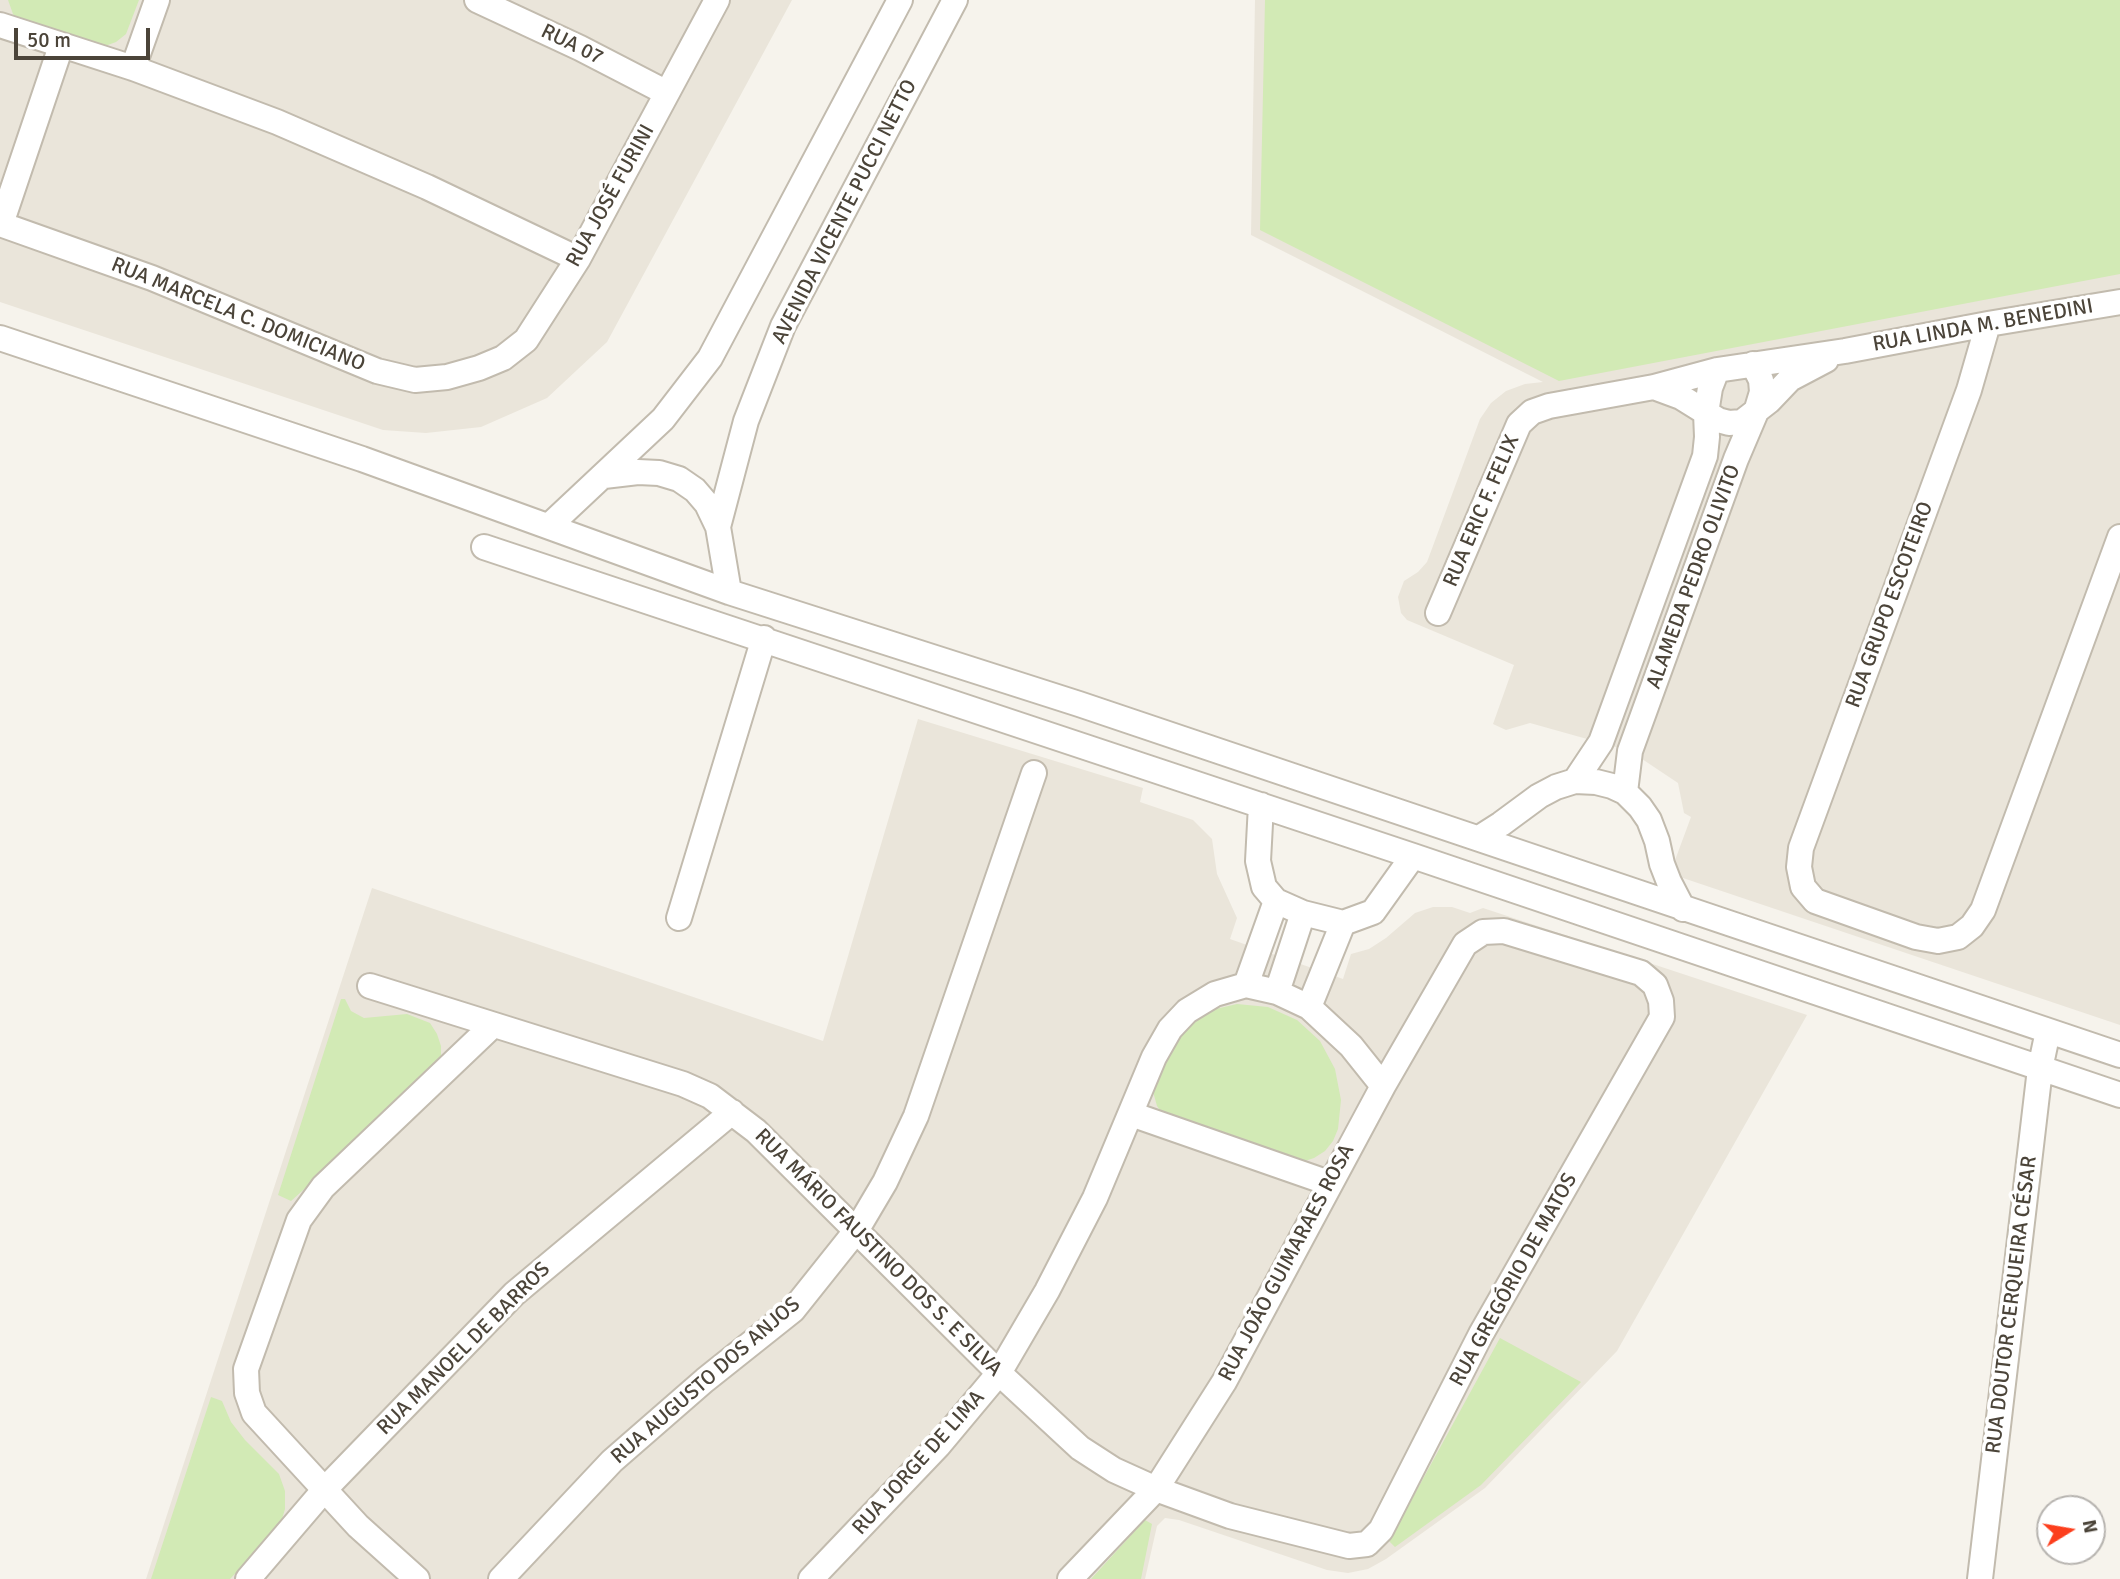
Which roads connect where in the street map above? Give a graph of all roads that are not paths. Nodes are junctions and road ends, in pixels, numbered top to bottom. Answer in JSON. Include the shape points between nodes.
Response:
{"nodes":[{"id":1,"x":157,"y":0,"type":"edge"},
{"id":2,"x":477,"y":0,"type":"edge"},
{"id":3,"x":717,"y":0,"type":"edge"},
{"id":4,"x":901,"y":0,"type":"edge"},
{"id":5,"x":955,"y":0,"type":"edge"},
{"id":6,"x":0,"y":25,"type":"edge"},
{"id":7,"x":61,"y":46,"type":"junction"},
{"id":8,"x":133,"y":68,"type":"junction"},
{"id":9,"x":667,"y":93,"type":"junction"},
{"id":10,"x":1,"y":224,"type":"edge"},
{"id":11,"x":578,"y":258,"type":"junction"},
{"id":12,"x":2120,"y":302,"type":"edge"},
{"id":13,"x":1988,"y":324,"type":"junction"},
{"id":14,"x":0,"y":338,"type":"edge"},
{"id":15,"x":1845,"y":351,"type":"junction"},
{"id":16,"x":1753,"y":364,"type":"junction"},
{"id":17,"x":479,"y":368,"type":"joint"},
{"id":18,"x":1717,"y":370,"type":"junction"},
{"id":19,"x":1654,"y":387,"type":"junction"},
{"id":20,"x":1756,"y":412,"type":"junction"},
{"id":21,"x":1706,"y":413,"type":"junction"},
{"id":22,"x":604,"y":476,"type":"junction"},
{"id":23,"x":548,"y":526,"type":"junction"},
{"id":24,"x":718,"y":527,"type":"junction"},
{"id":25,"x":2120,"y":537,"type":"edge"},
{"id":26,"x":484,"y":547,"type":"dead end"},
{"id":27,"x":603,"y":547,"type":"junction"},
{"id":28,"x":557,"y":571,"type":"junction"},
{"id":29,"x":729,"y":592,"type":"junction"},
{"id":30,"x":1438,"y":613,"type":"dead end"},
{"id":31,"x":764,"y":638,"type":"junction"},
{"id":32,"x":1079,"y":704,"type":"junction"},
{"id":33,"x":1067,"y":740,"type":"junction"},
{"id":34,"x":1034,"y":773,"type":"dead end"},
{"id":35,"x":1575,"y":781,"type":"junction"},
{"id":36,"x":1625,"y":792,"type":"junction"},
{"id":37,"x":1261,"y":805,"type":"junction"},
{"id":38,"x":1479,"y":838,"type":"junction"},
{"id":39,"x":1413,"y":856,"type":"junction"},
{"id":40,"x":1276,"y":901,"type":"junction"},
{"id":41,"x":1683,"y":909,"type":"junction"},
{"id":42,"x":1303,"y":913,"type":"junction"},
{"id":43,"x":679,"y":918,"type":"dead end"},
{"id":44,"x":1343,"y":923,"type":"junction"},
{"id":45,"x":1748,"y":931,"type":"junction"},
{"id":46,"x":1483,"y":932,"type":"joint"},
{"id":47,"x":1736,"y":965,"type":"junction"},
{"id":48,"x":1246,"y":985,"type":"junction"},
{"id":49,"x":370,"y":986,"type":"dead end"},
{"id":50,"x":1277,"y":992,"type":"junction"},
{"id":51,"x":1309,"y":1007,"type":"junction"},
{"id":52,"x":493,"y":1025,"type":"junction"},
{"id":53,"x":2048,"y":1031,"type":"junction"},
{"id":54,"x":2120,"y":1055,"type":"edge"},
{"id":55,"x":2040,"y":1069,"type":"junction"},
{"id":56,"x":1383,"y":1086,"type":"junction"},
{"id":57,"x":2120,"y":1095,"type":"edge"},
{"id":58,"x":732,"y":1112,"type":"junction"},
{"id":59,"x":1131,"y":1114,"type":"junction"},
{"id":60,"x":1329,"y":1183,"type":"junction"},
{"id":61,"x":856,"y":1231,"type":"junction"},
{"id":62,"x":999,"y":1373,"type":"junction"},
{"id":63,"x":324,"y":1489,"type":"junction"},
{"id":64,"x":1156,"y":1489,"type":"junction"},
{"id":65,"x":1367,"y":1544,"type":"joint"},
{"id":66,"x":248,"y":1579,"type":"edge"},
{"id":67,"x":417,"y":1579,"type":"edge"},
{"id":68,"x":500,"y":1579,"type":"edge"},
{"id":69,"x":811,"y":1579,"type":"edge"},
{"id":70,"x":1070,"y":1579,"type":"edge"},
{"id":71,"x":1980,"y":1579,"type":"edge"}],
"edges":[{"from":1,"to":8,"type":"street"},
{"from":2,"to":9,"type":"street","name":"RUA 07"},
{"from":3,"to":9,"type":"street","name":"RUA JOSÉ FURINI"},
{"from":4,"to":22,"type":"street","via":[[710,358],[663,419]]},
{"from":5,"to":24,"type":"street","name":"AVENIDA VICENTE PUCCI NETTO","via":[[783,326],[746,421]]},
{"from":6,"to":7,"type":"street"},
{"from":7,"to":8,"type":"street"},
{"from":7,"to":10,"type":"street"},
{"from":8,"to":11,"type":"street","via":[[277,122]]},
{"from":9,"to":11,"type":"street","name":"RUA JOSÉ FURINI"},
{"from":10,"to":17,"type":"street","name":"RUA MARCELA C. DOMICIANO","via":[[152,278],[377,371],[415,380]]},
{"from":11,"to":17,"type":"street","name":"RUA JOSÉ FURINI","via":[[526,340],[503,358]]},
{"from":12,"to":13,"type":"street","name":"RUA LINDA M. BENEDINI"},
{"from":13,"to":15,"type":"street","name":"RUA LINDA M. BENEDINI"},
{"from":13,"to":25,"type":"street","name":"RUA GRUPO ESCOTEIRO","via":[[1969,390],[1801,848],[1802,887],[1815,901],[1938,941],[1958,937],[1972,926],[1983,910]]},
{"from":14,"to":23,"type":"street"},
{"from":15,"to":16,"type":"street","name":"RUA LINDA M. BENEDINI"},
{"from":15,"to":20,"type":"street","name":"RUA LINDA M. BENEDINI","via":[[1790,379]]},
{"from":16,"to":18,"type":"street","name":"RUA LINDA M. BENEDINI"},
{"from":16,"to":20,"type":"street","name":"ALAMEDA PEDRO OLIVITO","via":[[1762,392]]},
{"from":18,"to":19,"type":"street","name":"RUA LINDA M. BENEDINI"},
{"from":18,"to":21,"type":"street","name":"ALAMEDA PEDRO OLIVITO"},
{"from":19,"to":21,"type":"street","name":"RUA LINDA M. BENEDINI"},
{"from":19,"to":30,"type":"street","name":"RUA ERIC F. FELIX","via":[[1549,406],[1532,412],[1519,424]]},
{"from":20,"to":21,"type":"street","name":"RUA LINDA M. BENEDINI","via":[[1742,422],[1729,423]]},
{"from":20,"to":36,"type":"street","name":"ALAMEDA PEDRO OLIVITO","via":[[1630,751]]},
{"from":21,"to":35,"type":"street","name":"ALAMEDA PEDRO OLIVITO","via":[[1705,456],[1601,742]]},
{"from":22,"to":23,"type":"street"},
{"from":22,"to":24,"type":"street","via":[[638,472],[679,479],[707,504]]},
{"from":23,"to":27,"type":"street"},
{"from":23,"to":28,"type":"street"},
{"from":24,"to":29,"type":"street","name":"AVENIDA VICENTE PUCCI NETTO"},
{"from":26,"to":28,"type":"street"},
{"from":27,"to":28,"type":"street","via":[[576,551]]},
{"from":27,"to":29,"type":"street"},
{"from":28,"to":31,"type":"street"},
{"from":29,"to":32,"type":"street"},
{"from":31,"to":33,"type":"street"},
{"from":31,"to":43,"type":"street"},
{"from":32,"to":33,"type":"street"},
{"from":32,"to":38,"type":"street"},
{"from":33,"to":37,"type":"street"},
{"from":34,"to":61,"type":"street","name":"RUA AUGUSTO DOS ANJOS","via":[[916,1116]]},
{"from":35,"to":36,"type":"street"},
{"from":35,"to":38,"type":"street","via":[[1539,796]]},
{"from":36,"to":41,"type":"street","via":[[1649,821]]},
{"from":37,"to":39,"type":"street"},
{"from":37,"to":40,"type":"street","via":[[1258,861],[1264,887]]},
{"from":38,"to":41,"type":"street"},
{"from":39,"to":44,"type":"street","via":[[1373,912]]},
{"from":39,"to":47,"type":"street"},
{"from":40,"to":42,"type":"street"},
{"from":40,"to":48,"type":"street"},
{"from":41,"to":45,"type":"street"},
{"from":42,"to":44,"type":"street"},
{"from":42,"to":50,"type":"street"},
{"from":44,"to":51,"type":"street"},
{"from":45,"to":47,"type":"street"},
{"from":45,"to":53,"type":"street"},
{"from":46,"to":56,"type":"street","name":"RUA JOÃO GUIMARAES ROSA","via":[[1465,944]]},
{"from":46,"to":65,"type":"street","name":"RUA GREGÓRIO DE MATOS","via":[[1503,931],[1641,973],[1655,985],[1662,1017],[1481,1334],[1381,1530]]},
{"from":47,"to":55,"type":"street"},
{"from":48,"to":50,"type":"street"},
{"from":48,"to":59,"type":"street","name":"RUA JORGE DE LIMA","via":[[1215,994],[1187,1011],[1170,1029]]},
{"from":49,"to":52,"type":"street","name":"RUA MÁRIO FAUSTINO DOS S. E SILVA"},
{"from":50,"to":51,"type":"street"},
{"from":51,"to":56,"type":"street","via":[[1351,1046]]},
{"from":52,"to":58,"type":"street","name":"RUA MÁRIO FAUSTINO DOS S. E SILVA","via":[[683,1084]]},
{"from":52,"to":63,"type":"street","via":[[323,1187],[299,1220],[246,1369],[247,1394],[254,1413]]},
{"from":53,"to":54,"type":"street"},
{"from":53,"to":55,"type":"street","name":"RUA DOUTOR CERQUEIRA CÉSAR"},
{"from":55,"to":57,"type":"street"},
{"from":55,"to":71,"type":"street","name":"RUA DOUTOR CERQUEIRA CÉSAR"},
{"from":56,"to":60,"type":"street","name":"RUA JOÃO GUIMARAES ROSA"},
{"from":58,"to":61,"type":"street","name":"RUA MÁRIO FAUSTINO DOS S. E SILVA"},
{"from":58,"to":63,"type":"street","name":"RUA MANOEL DE BARROS","via":[[514,1294]]},
{"from":59,"to":60,"type":"street"},
{"from":59,"to":62,"type":"street","name":"RUA JORGE DE LIMA","via":[[1095,1198]]},
{"from":60,"to":64,"type":"street","name":"RUA JOÃO GUIMARAES ROSA","via":[[1224,1382]]},
{"from":61,"to":62,"type":"street","name":"RUA MÁRIO FAUSTINO DOS S. E SILVA"},
{"from":61,"to":68,"type":"street","name":"RUA AUGUSTO DOS ANJOS","via":[[793,1310],[612,1461]]},
{"from":62,"to":64,"type":"street","name":"RUA MÁRIO FAUSTINO DOS S. E SILVA","via":[[1080,1448]]},
{"from":62,"to":69,"type":"street","name":"RUA JORGE DE LIMA","via":[[938,1446]]},
{"from":63,"to":66,"type":"street","name":"RUA MANOEL DE BARROS"},
{"from":63,"to":67,"type":"street"},
{"from":64,"to":65,"type":"street","name":"RUA MÁRIO FAUSTINO DOS S. E SILVA","via":[[1243,1519],[1349,1546]]},
{"from":64,"to":70,"type":"street","name":"RUA JOÃO GUIMARAES ROSA"}]}
